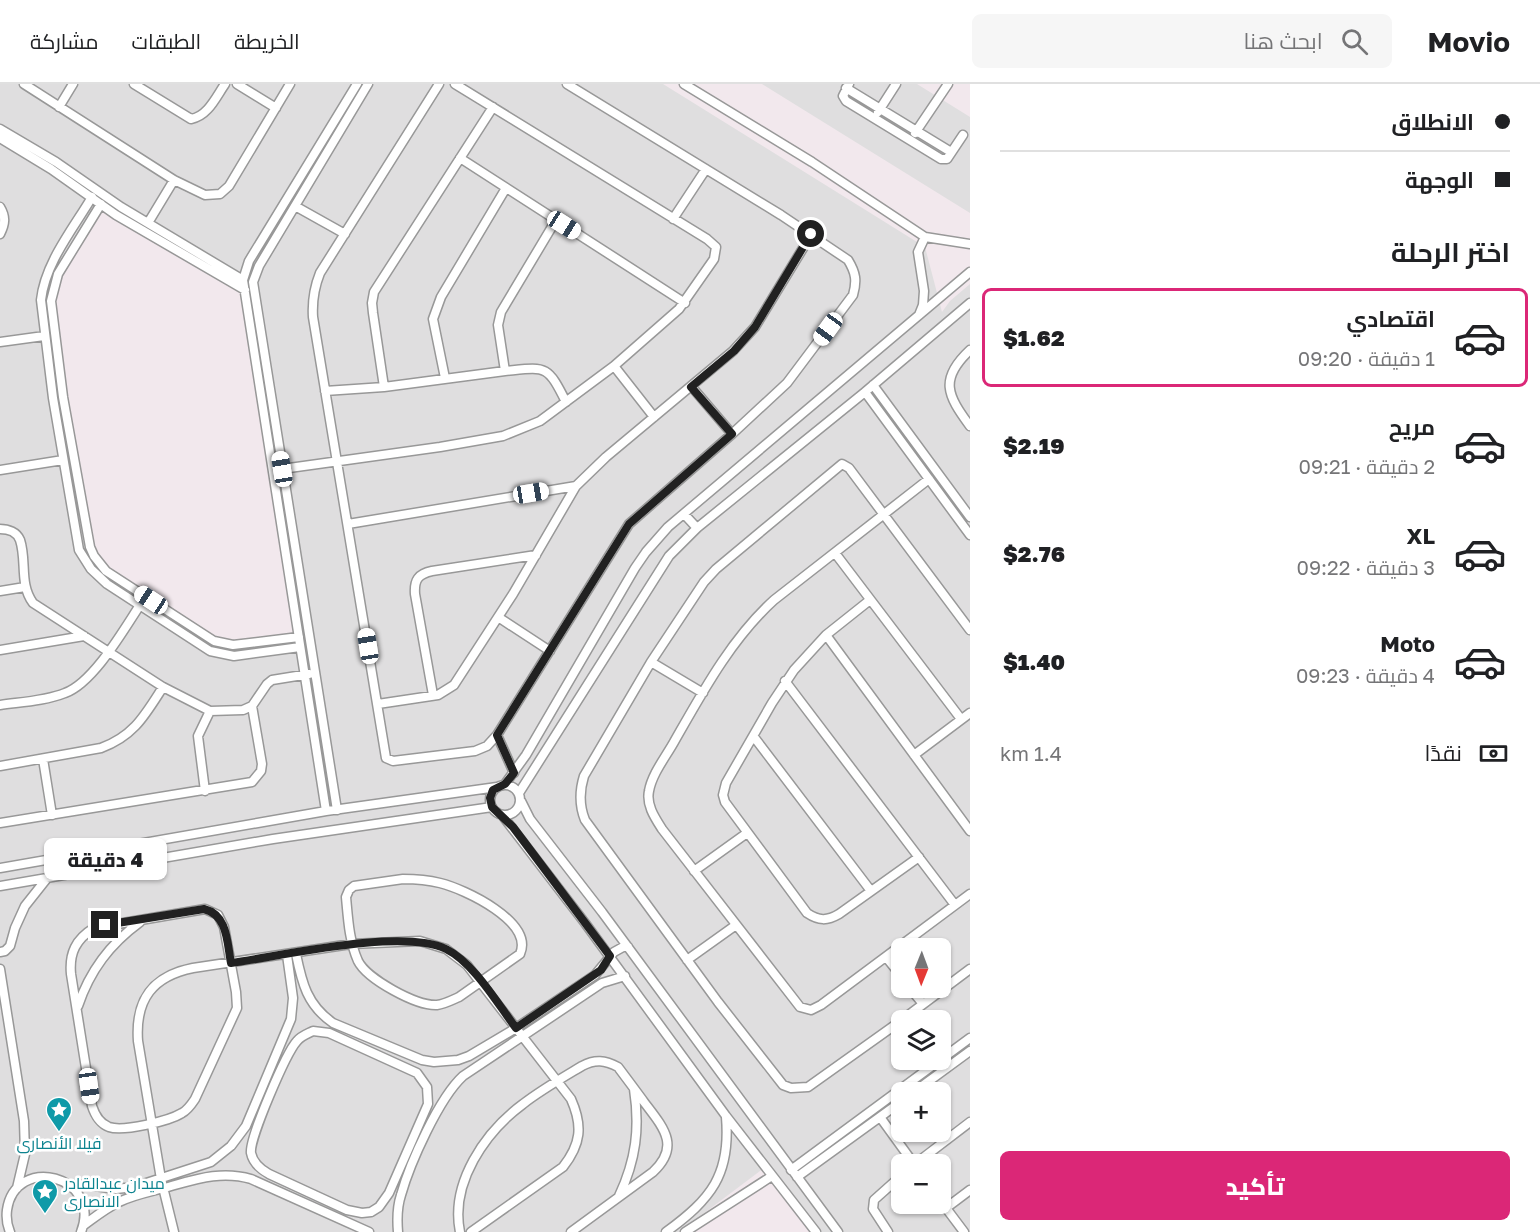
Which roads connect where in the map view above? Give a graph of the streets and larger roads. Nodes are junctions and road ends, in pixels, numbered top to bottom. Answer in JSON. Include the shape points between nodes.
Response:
{"nodes":[{"id":1,"x":24,"y":84,"type":"edge"},
{"id":2,"x":73,"y":84,"type":"edge"},
{"id":3,"x":136,"y":84,"type":"edge"},
{"id":4,"x":225,"y":84,"type":"edge"},
{"id":5,"x":237,"y":84,"type":"edge"},
{"id":6,"x":290,"y":84,"type":"edge"},
{"id":7,"x":368,"y":84,"type":"edge"},
{"id":8,"x":439,"y":84,"type":"edge"},
{"id":9,"x":456,"y":84,"type":"edge"},
{"id":10,"x":567,"y":84,"type":"edge"},
{"id":11,"x":684,"y":84,"type":"edge"},
{"id":12,"x":896,"y":84,"type":"edge"},
{"id":13,"x":948,"y":84,"type":"edge"},
{"id":14,"x":354,"y":85,"type":"edge"},
{"id":15,"x":848,"y":86,"type":"edge"},
{"id":16,"x":59,"y":107,"type":"junction"},
{"id":17,"x":493,"y":107,"type":"junction"},
{"id":18,"x":276,"y":108,"type":"junction"},
{"id":19,"x":880,"y":109,"type":"junction"},
{"id":20,"x":874,"y":118,"type":"junction"},
{"id":21,"x":334,"y":120,"type":"junction"},
{"id":22,"x":342,"y":125,"type":"junction"},
{"id":23,"x":0,"y":129,"type":"edge"},
{"id":24,"x":916,"y":131,"type":"junction"},
{"id":25,"x":963,"y":135,"type":"dead end"},
{"id":26,"x":0,"y":138,"type":"edge"},
{"id":27,"x":910,"y":140,"type":"junction"},
{"id":28,"x":951,"y":152,"type":"junction"},
{"id":29,"x":460,"y":158,"type":"junction"},
{"id":30,"x":706,"y":169,"type":"junction"},
{"id":31,"x":174,"y":180,"type":"junction"},
{"id":32,"x":506,"y":188,"type":"junction"},
{"id":33,"x":92,"y":197,"type":"junction"},
{"id":34,"x":101,"y":204,"type":"junction"},
{"id":35,"x":295,"y":206,"type":"junction"},
{"id":36,"x":0,"y":207,"type":"edge"},
{"id":37,"x":119,"y":211,"type":"junction"},
{"id":38,"x":673,"y":219,"type":"junction"},
{"id":39,"x":556,"y":220,"type":"junction"},
{"id":40,"x":148,"y":223,"type":"junction"},
{"id":41,"x":0,"y":234,"type":"edge"},
{"id":42,"x":345,"y":234,"type":"junction"},
{"id":43,"x":811,"y":234,"type":"junction"},
{"id":44,"x":265,"y":236,"type":"junction"},
{"id":45,"x":925,"y":237,"type":"junction"},
{"id":46,"x":273,"y":241,"type":"junction"},
{"id":47,"x":970,"y":244,"type":"edge"},
{"id":48,"x":212,"y":267,"type":"junction"},
{"id":49,"x":970,"y":272,"type":"edge"},
{"id":50,"x":243,"y":280,"type":"junction"},
{"id":51,"x":245,"y":290,"type":"junction"},
{"id":52,"x":685,"y":303,"type":"junction"},
{"id":53,"x":970,"y":303,"type":"edge"},
{"id":54,"x":919,"y":316,"type":"junction"},
{"id":55,"x":44,"y":336,"type":"junction"},
{"id":56,"x":0,"y":342,"type":"edge"},
{"id":57,"x":258,"y":344,"type":"junction"},
{"id":58,"x":970,"y":350,"type":"edge"},
{"id":59,"x":614,"y":366,"type":"junction"},
{"id":60,"x":505,"y":371,"type":"junction"},
{"id":61,"x":445,"y":378,"type":"junction"},
{"id":62,"x":873,"y":385,"type":"junction"},
{"id":63,"x":384,"y":387,"type":"junction"},
{"id":64,"x":691,"y":387,"type":"junction"},
{"id":65,"x":325,"y":392,"type":"junction"},
{"id":66,"x":865,"y":392,"type":"junction"},
{"id":67,"x":63,"y":397,"type":"junction"},
{"id":68,"x":53,"y":398,"type":"junction"},
{"id":69,"x":566,"y":402,"type":"junction"},
{"id":70,"x":654,"y":417,"type":"junction"},
{"id":71,"x":970,"y":426,"type":"edge"},
{"id":72,"x":732,"y":434,"type":"junction"},
{"id":73,"x":63,"y":457,"type":"junction"},
{"id":74,"x":338,"y":462,"type":"junction"},
{"id":75,"x":0,"y":464,"type":"edge"},
{"id":76,"x":282,"y":469,"type":"junction"},
{"id":77,"x":0,"y":470,"type":"edge"},
{"id":78,"x":929,"y":479,"type":"junction"},
{"id":79,"x":576,"y":486,"type":"junction"},
{"id":80,"x":684,"y":514,"type":"junction"},
{"id":81,"x":883,"y":515,"type":"junction"},
{"id":82,"x":970,"y":517,"type":"edge"},
{"id":83,"x":348,"y":524,"type":"junction"},
{"id":84,"x":697,"y":528,"type":"junction"},
{"id":85,"x":0,"y":529,"type":"edge"},
{"id":86,"x":969,"y":531,"type":"edge"},
{"id":87,"x":835,"y":552,"type":"junction"},
{"id":88,"x":536,"y":555,"type":"junction"},
{"id":89,"x":106,"y":571,"type":"junction"},
{"id":90,"x":99,"y":578,"type":"junction"},
{"id":91,"x":25,"y":587,"type":"junction"},
{"id":92,"x":0,"y":591,"type":"edge"},
{"id":93,"x":870,"y":600,"type":"junction"},
{"id":94,"x":140,"y":605,"type":"junction"},
{"id":95,"x":498,"y":617,"type":"junction"},
{"id":96,"x":970,"y":630,"type":"edge"},
{"id":97,"x":826,"y":635,"type":"junction"},
{"id":98,"x":84,"y":636,"type":"junction"},
{"id":99,"x":299,"y":636,"type":"junction"},
{"id":100,"x":300,"y":647,"type":"junction"},
{"id":101,"x":0,"y":650,"type":"edge"},
{"id":102,"x":550,"y":651,"type":"junction"},
{"id":103,"x":109,"y":652,"type":"junction"},
{"id":104,"x":651,"y":662,"type":"junction"},
{"id":105,"x":315,"y":673,"type":"junction"},
{"id":106,"x":305,"y":674,"type":"junction"},
{"id":107,"x":785,"y":681,"type":"junction"},
{"id":108,"x":163,"y":687,"type":"junction"},
{"id":109,"x":703,"y":693,"type":"junction"},
{"id":110,"x":434,"y":695,"type":"junction"},
{"id":111,"x":378,"y":704,"type":"junction"},
{"id":112,"x":0,"y":705,"type":"edge"},
{"id":113,"x":252,"y":706,"type":"junction"},
{"id":114,"x":210,"y":711,"type":"junction"},
{"id":115,"x":970,"y":712,"type":"edge"},
{"id":116,"x":961,"y":719,"type":"junction"},
{"id":117,"x":497,"y":735,"type":"junction"},
{"id":118,"x":754,"y":736,"type":"junction"},
{"id":119,"x":914,"y":754,"type":"junction"},
{"id":120,"x":43,"y":759,"type":"junction"},
{"id":121,"x":0,"y":766,"type":"edge"},
{"id":122,"x":514,"y":773,"type":"junction"},
{"id":123,"x":501,"y":786,"type":"junction"},
{"id":124,"x":205,"y":790,"type":"junction"},
{"id":125,"x":520,"y":797,"type":"junction"},
{"id":126,"x":492,"y":807,"type":"junction"},
{"id":127,"x":337,"y":810,"type":"junction"},
{"id":128,"x":326,"y":811,"type":"junction"},
{"id":129,"x":52,"y":815,"type":"junction"},
{"id":130,"x":502,"y":815,"type":"junction"},
{"id":131,"x":0,"y":823,"type":"edge"},
{"id":132,"x":253,"y":825,"type":"junction"},
{"id":133,"x":223,"y":830,"type":"junction"},
{"id":134,"x":970,"y":831,"type":"edge"},
{"id":135,"x":747,"y":833,"type":"junction"},
{"id":136,"x":252,"y":842,"type":"junction"},
{"id":137,"x":225,"y":847,"type":"junction"},
{"id":138,"x":919,"y":857,"type":"junction"},
{"id":139,"x":0,"y":868,"type":"edge"},
{"id":140,"x":694,"y":871,"type":"junction"},
{"id":141,"x":48,"y":877,"type":"junction"},
{"id":142,"x":0,"y":886,"type":"edge"},
{"id":143,"x":871,"y":891,"type":"junction"},
{"id":144,"x":970,"y":894,"type":"edge"},
{"id":145,"x":955,"y":905,"type":"junction"},
{"id":146,"x":602,"y":912,"type":"junction"},
{"id":147,"x":143,"y":920,"type":"junction"},
{"id":148,"x":585,"y":922,"type":"junction"},
{"id":149,"x":736,"y":925,"type":"junction"},
{"id":150,"x":351,"y":944,"type":"junction"},
{"id":151,"x":628,"y":947,"type":"junction"},
{"id":152,"x":0,"y":952,"type":"edge"},
{"id":153,"x":296,"y":954,"type":"junction"},
{"id":154,"x":286,"y":955,"type":"junction"},
{"id":155,"x":610,"y":956,"type":"junction"},
{"id":156,"x":886,"y":957,"type":"junction"},
{"id":157,"x":687,"y":960,"type":"junction"},
{"id":158,"x":231,"y":963,"type":"junction"},
{"id":159,"x":891,"y":963,"type":"edge"},
{"id":160,"x":0,"y":969,"type":"edge"},
{"id":161,"x":970,"y":969,"type":"edge"},
{"id":162,"x":625,"y":976,"type":"junction"},
{"id":163,"x":481,"y":982,"type":"junction"},
{"id":164,"x":918,"y":998,"type":"edge"},
{"id":165,"x":923,"y":1004,"type":"junction"},
{"id":166,"x":77,"y":1009,"type":"junction"},
{"id":167,"x":915,"y":1010,"type":"edge"},
{"id":168,"x":4,"y":1022,"type":"edge"},
{"id":169,"x":333,"y":1023,"type":"junction"},
{"id":170,"x":516,"y":1028,"type":"junction"},
{"id":171,"x":891,"y":1028,"type":"edge"},
{"id":172,"x":10,"y":1033,"type":"junction"},
{"id":173,"x":329,"y":1033,"type":"junction"},
{"id":174,"x":0,"y":1035,"type":"edge"},
{"id":175,"x":522,"y":1036,"type":"junction"},
{"id":176,"x":970,"y":1038,"type":"edge"},
{"id":177,"x":278,"y":1046,"type":"junction"},
{"id":178,"x":970,"y":1051,"type":"edge"},
{"id":179,"x":289,"y":1052,"type":"junction"},
{"id":180,"x":710,"y":1059,"type":"junction"},
{"id":181,"x":422,"y":1060,"type":"junction"},
{"id":182,"x":694,"y":1070,"type":"junction"},
{"id":183,"x":417,"y":1073,"type":"junction"},
{"id":184,"x":557,"y":1081,"type":"junction"},
{"id":185,"x":727,"y":1082,"type":"junction"},
{"id":186,"x":928,"y":1082,"type":"edge"},
{"id":187,"x":633,"y":1088,"type":"junction"},
{"id":188,"x":711,"y":1092,"type":"junction"},
{"id":189,"x":891,"y":1109,"type":"edge"},
{"id":190,"x":726,"y":1116,"type":"junction"},
{"id":191,"x":879,"y":1117,"type":"junction"},
{"id":192,"x":970,"y":1122,"type":"edge"},
{"id":193,"x":152,"y":1123,"type":"junction"},
{"id":194,"x":240,"y":1137,"type":"junction"},
{"id":195,"x":251,"y":1142,"type":"junction"},
{"id":196,"x":823,"y":1146,"type":"junction"},
{"id":197,"x":829,"y":1154,"type":"junction"},
{"id":198,"x":907,"y":1154,"type":"edge"},
{"id":199,"x":927,"y":1154,"type":"edge"},
{"id":200,"x":794,"y":1173,"type":"junction"},
{"id":201,"x":772,"y":1176,"type":"junction"},
{"id":202,"x":163,"y":1184,"type":"junction"},
{"id":203,"x":891,"y":1184,"type":"edge"},
{"id":204,"x":71,"y":1185,"type":"junction"},
{"id":205,"x":17,"y":1188,"type":"junction"},
{"id":206,"x":970,"y":1190,"type":"edge"},
{"id":207,"x":619,"y":1197,"type":"junction"},
{"id":208,"x":951,"y":1200,"type":"edge"},
{"id":209,"x":8,"y":1202,"type":"junction"},
{"id":210,"x":0,"y":1212,"type":"edge"},
{"id":211,"x":362,"y":1214,"type":"junction"},
{"id":212,"x":950,"y":1214,"type":"edge"},
{"id":213,"x":358,"y":1226,"type":"junction"},
{"id":214,"x":83,"y":1229,"type":"edge"},
{"id":215,"x":10,"y":1232,"type":"edge"},
{"id":216,"x":174,"y":1232,"type":"edge"},
{"id":217,"x":369,"y":1232,"type":"edge"},
{"id":218,"x":398,"y":1232,"type":"edge"},
{"id":219,"x":460,"y":1232,"type":"edge"},
{"id":220,"x":471,"y":1232,"type":"edge"},
{"id":221,"x":571,"y":1232,"type":"edge"},
{"id":222,"x":666,"y":1232,"type":"edge"},
{"id":223,"x":685,"y":1232,"type":"edge"},
{"id":224,"x":816,"y":1232,"type":"edge"},
{"id":225,"x":838,"y":1232,"type":"edge"},
{"id":226,"x":888,"y":1232,"type":"edge"},
{"id":227,"x":964,"y":1232,"type":"edge"}],
"edges":[{"from":1,"to":16,"type":"street"},
{"from":2,"to":16,"type":"street"},
{"from":3,"to":4,"type":"street","via":[[191,119],[205,113]]},
{"from":5,"to":18,"type":"street"},
{"from":6,"to":18,"type":"street"},
{"from":7,"to":22,"type":"street"},
{"from":8,"to":42,"type":"street"},
{"from":9,"to":17,"type":"street"},
{"from":10,"to":30,"type":"street"},
{"from":11,"to":45,"type":"street"},
{"from":12,"to":19,"type":"street"},
{"from":13,"to":24,"type":"street"},
{"from":14,"to":21,"type":"street"},
{"from":15,"to":19,"type":"street"},
{"from":15,"to":20,"type":"street","via":[[844,99]]},
{"from":16,"to":31,"type":"street"},
{"from":17,"to":29,"type":"street"},
{"from":17,"to":38,"type":"street"},
{"from":18,"to":31,"type":"street","via":[[225,191],[205,195]]},
{"from":19,"to":20,"type":"street"},
{"from":19,"to":24,"type":"street"},
{"from":20,"to":27,"type":"street"},
{"from":21,"to":22,"type":"street"},
{"from":21,"to":44,"type":"street"},
{"from":22,"to":35,"type":"street"},
{"from":23,"to":37,"type":"street","via":[[56,162]]},
{"from":24,"to":27,"type":"street"},
{"from":24,"to":28,"type":"street"},
{"from":25,"to":28,"type":"street"},
{"from":26,"to":33,"type":"street"},
{"from":27,"to":28,"type":"street","via":[[941,159]]},
{"from":29,"to":32,"type":"street"},
{"from":29,"to":63,"type":"street","via":[[374,292],[373,313]]},
{"from":30,"to":38,"type":"street"},
{"from":30,"to":43,"type":"street"},
{"from":31,"to":40,"type":"street"},
{"from":32,"to":39,"type":"street"},
{"from":32,"to":61,"type":"street","via":[[434,314]]},
{"from":33,"to":34,"type":"street"},
{"from":33,"to":55,"type":"street","via":[[45,279],[41,300]]},
{"from":34,"to":37,"type":"street"},
{"from":34,"to":67,"type":"street","via":[[58,274],[52,292]]},
{"from":35,"to":42,"type":"street"},
{"from":35,"to":46,"type":"street"},
{"from":36,"to":41,"type":"street","via":[[5,216]]},
{"from":37,"to":40,"type":"street"},
{"from":37,"to":48,"type":"street"},
{"from":38,"to":52,"type":"street","via":[[716,247],[714,259]]},
{"from":39,"to":52,"type":"street"},
{"from":39,"to":60,"type":"street","via":[[498,319]]},
{"from":40,"to":48,"type":"street"},
{"from":42,"to":65,"type":"street","via":[[314,287],[313,317]]},
{"from":43,"to":64,"type":"street","via":[[755,327],[734,351]]},
{"from":43,"to":72,"type":"street","via":[[848,260],[856,277],[853,296],[795,374]]},
{"from":44,"to":46,"type":"street"},
{"from":44,"to":50,"type":"street","via":[[249,261]]},
{"from":45,"to":47,"type":"street"},
{"from":45,"to":54,"type":"street","via":[[918,252],[924,291]]},
{"from":46,"to":57,"type":"street","via":[[253,282]]},
{"from":48,"to":50,"type":"street"},
{"from":48,"to":51,"type":"street"},
{"from":49,"to":54,"type":"street"},
{"from":50,"to":51,"type":"street"},
{"from":51,"to":57,"type":"street"},
{"from":52,"to":59,"type":"street"},
{"from":53,"to":62,"type":"street"},
{"from":54,"to":80,"type":"street"},
{"from":55,"to":56,"type":"street"},
{"from":55,"to":68,"type":"street"},
{"from":57,"to":76,"type":"street"},
{"from":57,"to":99,"type":"street"},
{"from":58,"to":71,"type":"street","via":[[956,364],[949,383],[954,404]]},
{"from":59,"to":69,"type":"street"},
{"from":59,"to":70,"type":"street"},
{"from":60,"to":61,"type":"street"},
{"from":60,"to":69,"type":"street","via":[[539,368],[554,378]]},
{"from":61,"to":63,"type":"street"},
{"from":62,"to":66,"type":"street"},
{"from":62,"to":82,"type":"street"},
{"from":63,"to":65,"type":"street"},
{"from":64,"to":70,"type":"street"},
{"from":64,"to":72,"type":"street"},
{"from":65,"to":74,"type":"street"},
{"from":66,"to":78,"type":"street"},
{"from":66,"to":84,"type":"street"},
{"from":67,"to":68,"type":"street"},
{"from":67,"to":89,"type":"street","via":[[88,538],[94,556]]},
{"from":68,"to":73,"type":"street"},
{"from":69,"to":74,"type":"street","via":[[540,421],[502,436]]},
{"from":70,"to":79,"type":"street"},
{"from":72,"to":102,"type":"street","via":[[629,524]]},
{"from":73,"to":75,"type":"street"},
{"from":73,"to":77,"type":"street"},
{"from":73,"to":90,"type":"street","via":[[76,540],[84,560]]},
{"from":74,"to":76,"type":"street"},
{"from":74,"to":83,"type":"street"},
{"from":76,"to":105,"type":"street"},
{"from":78,"to":81,"type":"street"},
{"from":78,"to":86,"type":"street"},
{"from":79,"to":83,"type":"street"},
{"from":79,"to":88,"type":"street"},
{"from":80,"to":84,"type":"street"},
{"from":80,"to":122,"type":"street","via":[[656,540],[635,568]]},
{"from":81,"to":87,"type":"street"},
{"from":81,"to":96,"type":"street"},
{"from":81,"to":104,"type":"street","via":[[842,464],[710,575]]},
{"from":83,"to":111,"type":"street"},
{"from":84,"to":125,"type":"street","via":[[655,575]]},
{"from":85,"to":91,"type":"street","via":[[15,533],[20,540]]},
{"from":87,"to":93,"type":"street"},
{"from":87,"to":109,"type":"street","via":[[759,614]]},
{"from":88,"to":95,"type":"street"},
{"from":88,"to":110,"type":"street","via":[[432,571],[417,578],[415,594]]},
{"from":89,"to":90,"type":"street"},
{"from":89,"to":99,"type":"street","via":[[214,640],[233,645]]},
{"from":90,"to":94,"type":"street"},
{"from":91,"to":92,"type":"street"},
{"from":91,"to":98,"type":"street","via":[[33,603]]},
{"from":93,"to":97,"type":"street"},
{"from":93,"to":116,"type":"street"},
{"from":94,"to":100,"type":"street","via":[[199,645],[222,655]]},
{"from":94,"to":103,"type":"street"},
{"from":95,"to":102,"type":"street"},
{"from":95,"to":110,"type":"street","via":[[454,685]]},
{"from":97,"to":107,"type":"street"},
{"from":97,"to":119,"type":"street"},
{"from":98,"to":101,"type":"street"},
{"from":98,"to":103,"type":"street"},
{"from":99,"to":100,"type":"street"},
{"from":100,"to":106,"type":"street"},
{"from":102,"to":117,"type":"street"},
{"from":103,"to":108,"type":"street"},
{"from":103,"to":112,"type":"street","via":[[68,692]]},
{"from":104,"to":109,"type":"street"},
{"from":104,"to":157,"type":"street","via":[[584,776],[581,810]]},
{"from":105,"to":106,"type":"street"},
{"from":105,"to":127,"type":"street"},
{"from":106,"to":113,"type":"street","via":[[272,680]]},
{"from":106,"to":128,"type":"street"},
{"from":107,"to":118,"type":"street"},
{"from":107,"to":138,"type":"street"},
{"from":108,"to":114,"type":"street"},
{"from":108,"to":120,"type":"street","via":[[136,726],[114,743]]},
{"from":109,"to":140,"type":"street","via":[[653,780],[648,799],[654,817]]},
{"from":110,"to":111,"type":"street"},
{"from":111,"to":117,"type":"street","via":[[386,758],[390,761],[475,751],[488,746]]},
{"from":113,"to":114,"type":"street"},
{"from":113,"to":124,"type":"street","via":[[262,764],[258,778],[246,784]]},
{"from":114,"to":124,"type":"street","via":[[198,736]]},
{"from":115,"to":116,"type":"street"},
{"from":116,"to":119,"type":"street"},
{"from":117,"to":122,"type":"street"},
{"from":118,"to":135,"type":"street","via":[[723,795]]},
{"from":118,"to":143,"type":"street"},
{"from":119,"to":134,"type":"street"},
{"from":120,"to":121,"type":"street"},
{"from":120,"to":129,"type":"street"},
{"from":122,"to":123,"type":"street"},
{"from":123,"to":125,"type":"street","via":[[513,787]]},
{"from":123,"to":126,"type":"street","via":[[491,794]]},
{"from":123,"to":127,"type":"street"},
{"from":124,"to":129,"type":"street"},
{"from":125,"to":130,"type":"street","via":[[514,813]]},
{"from":125,"to":146,"type":"street","via":[[530,819]]},
{"from":126,"to":130,"type":"street"},
{"from":126,"to":136,"type":"street"},
{"from":127,"to":128,"type":"street"},
{"from":128,"to":132,"type":"street"},
{"from":129,"to":131,"type":"street"},
{"from":130,"to":148,"type":"street"},
{"from":132,"to":133,"type":"street"},
{"from":132,"to":136,"type":"street","via":[[247,834]]},
{"from":133,"to":137,"type":"street","via":[[228,842]]},
{"from":133,"to":139,"type":"street"},
{"from":135,"to":140,"type":"street"},
{"from":135,"to":143,"type":"street","via":[[807,914],[814,918],[831,918]]},
{"from":136,"to":137,"type":"street"},
{"from":137,"to":141,"type":"street"},
{"from":138,"to":143,"type":"street"},
{"from":138,"to":145,"type":"street"},
{"from":140,"to":149,"type":"street"},
{"from":141,"to":142,"type":"street"},
{"from":141,"to":152,"type":"street","via":[[25,906],[10,946]]},
{"from":144,"to":145,"type":"street"},
{"from":145,"to":156,"type":"street"},
{"from":146,"to":148,"type":"street","via":[[595,920]]},
{"from":146,"to":151,"type":"street"},
{"from":147,"to":158,"type":"street","via":[[204,909],[212,911],[222,920]]},
{"from":147,"to":166,"type":"street","via":[[108,949],[84,988]]},
{"from":147,"to":166,"type":"street","via":[[94,928],[77,942],[70,963]]},
{"from":148,"to":155,"type":"street"},
{"from":149,"to":156,"type":"street","via":[[800,1007],[811,1010]]},
{"from":149,"to":157,"type":"street"},
{"from":150,"to":153,"type":"street"},
{"from":150,"to":163,"type":"street","via":[[420,941],[446,949],[468,965]]},
{"from":150,"to":163,"type":"street","via":[[370,976],[426,1004],[449,1002]]},
{"from":150,"to":163,"type":"street","via":[[346,897],[354,886],[403,879],[459,888],[508,920],[523,940],[520,954]]},
{"from":151,"to":155,"type":"street"},
{"from":151,"to":180,"type":"street"},
{"from":153,"to":154,"type":"street"},
{"from":153,"to":169,"type":"street","via":[[306,994]]},
{"from":154,"to":158,"type":"street"},
{"from":154,"to":177,"type":"street","via":[[293,1008]]},
{"from":155,"to":162,"type":"street"},
{"from":155,"to":170,"type":"street","via":[[595,975]]},
{"from":156,"to":159,"type":"street"},
{"from":157,"to":171,"type":"street","via":[[777,1079],[791,1088],[808,1088]]},
{"from":158,"to":193,"type":"street","via":[[237,1000],[235,1015],[195,1099],[180,1114]]},
{"from":158,"to":193,"type":"street","via":[[176,971],[161,979],[140,1007],[138,1041]]},
{"from":160,"to":168,"type":"street"},
{"from":161,"to":165,"type":"street"},
{"from":162,"to":175,"type":"street","via":[[602,983]]},
{"from":162,"to":182,"type":"street"},
{"from":163,"to":170,"type":"street"},
{"from":164,"to":165,"type":"street"},
{"from":165,"to":167,"type":"street"},
{"from":166,"to":193,"type":"street","via":[[95,1115],[109,1127],[119,1129]]},
{"from":168,"to":172,"type":"street"},
{"from":169,"to":173,"type":"street"},
{"from":169,"to":181,"type":"street"},
{"from":170,"to":175,"type":"street"},
{"from":170,"to":181,"type":"street","via":[[458,1060]]},
{"from":172,"to":174,"type":"street"},
{"from":172,"to":205,"type":"street","via":[[25,1142]]},
{"from":173,"to":179,"type":"street","via":[[305,1034]]},
{"from":173,"to":183,"type":"street"},
{"from":175,"to":184,"type":"street"},
{"from":175,"to":218,"type":"street","via":[[463,1076],[448,1092],[400,1196]]},
{"from":176,"to":196,"type":"street"},
{"from":177,"to":179,"type":"street"},
{"from":177,"to":194,"type":"street"},
{"from":178,"to":186,"type":"street"},
{"from":179,"to":195,"type":"street"},
{"from":180,"to":182,"type":"street","via":[[704,1067]]},
{"from":180,"to":185,"type":"street"},
{"from":181,"to":183,"type":"street"},
{"from":182,"to":188,"type":"street"},
{"from":183,"to":211,"type":"street","via":[[427,1087],[428,1104],[384,1201]]},
{"from":184,"to":187,"type":"street","via":[[600,1060],[618,1067]]},
{"from":184,"to":219,"type":"street","via":[[523,1103],[484,1144],[460,1192]]},
{"from":184,"to":220,"type":"street","via":[[577,1113],[579,1127],[572,1155],[551,1177]]},
{"from":185,"to":188,"type":"street","via":[[717,1084]]},
{"from":185,"to":200,"type":"street"},
{"from":187,"to":207,"type":"street","via":[[636,1143]]},
{"from":187,"to":207,"type":"street","via":[[664,1129],[667,1153],[662,1164]]},
{"from":188,"to":190,"type":"street"},
{"from":189,"to":191,"type":"street"},
{"from":190,"to":201,"type":"street"},
{"from":190,"to":222,"type":"street","via":[[726,1157],[719,1176],[695,1210]]},
{"from":191,"to":197,"type":"street"},
{"from":191,"to":198,"type":"street"},
{"from":192,"to":199,"type":"street"},
{"from":193,"to":202,"type":"street"},
{"from":194,"to":195,"type":"street"},
{"from":194,"to":202,"type":"street","via":[[211,1162]]},
{"from":195,"to":211,"type":"street","via":[[254,1161],[260,1169]]},
{"from":196,"to":197,"type":"street"},
{"from":196,"to":200,"type":"street"},
{"from":197,"to":200,"type":"street"},
{"from":200,"to":225,"type":"street"},
{"from":201,"to":223,"type":"street"},
{"from":201,"to":224,"type":"street"},
{"from":202,"to":204,"type":"street","via":[[125,1189]]},
{"from":202,"to":213,"type":"street","via":[[237,1175]]},
{"from":202,"to":214,"type":"street","via":[[116,1203]]},
{"from":202,"to":216,"type":"street"},
{"from":203,"to":226,"type":"street","via":[[873,1200],[873,1209]]},
{"from":204,"to":205,"type":"street","via":[[47,1176],[36,1177]]},
{"from":204,"to":214,"type":"street","via":[[83,1204]]},
{"from":205,"to":209,"type":"street"},
{"from":206,"to":208,"type":"street"},
{"from":207,"to":221,"type":"street"},
{"from":209,"to":210,"type":"street"},
{"from":209,"to":215,"type":"street"},
{"from":211,"to":213,"type":"street"},
{"from":212,"to":227,"type":"street"},
{"from":213,"to":217,"type":"street"}]}
